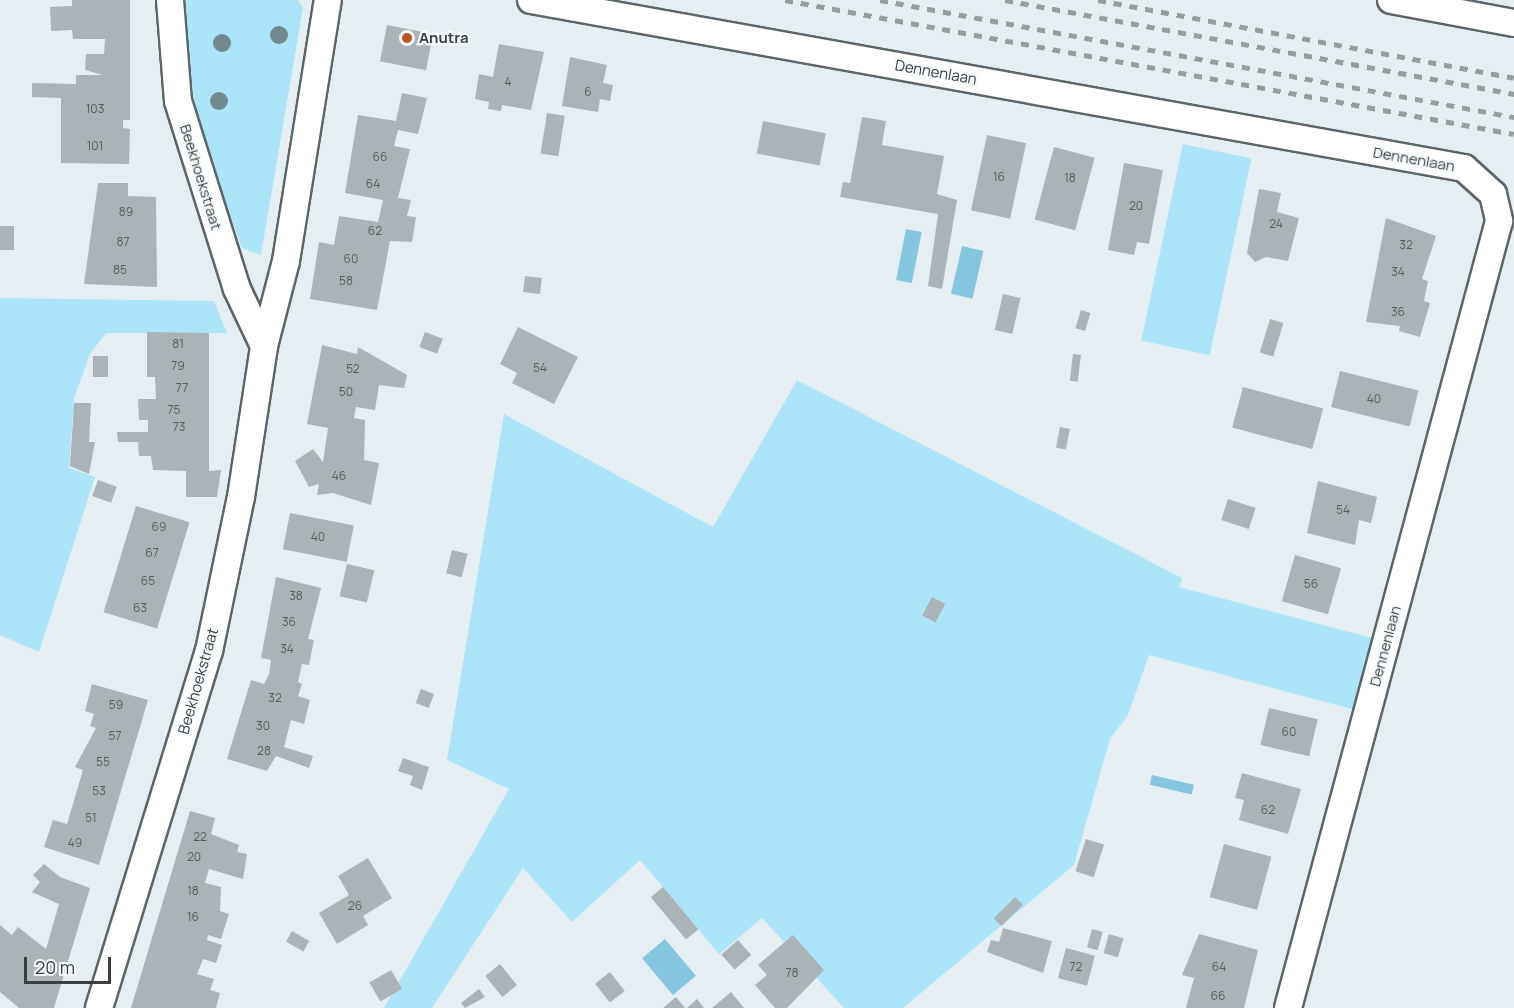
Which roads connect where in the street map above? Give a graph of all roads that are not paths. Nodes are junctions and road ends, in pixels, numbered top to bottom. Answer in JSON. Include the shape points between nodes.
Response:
{"nodes":[{"id":1,"x":170,"y":0,"type":"edge"},
{"id":2,"x":328,"y":0,"type":"edge"},
{"id":3,"x":531,"y":0,"type":"edge"},
{"id":4,"x":1391,"y":0,"type":"edge"},
{"id":5,"x":1514,"y":23,"type":"edge"},
{"id":6,"x":264,"y":346,"type":"junction"},
{"id":7,"x":99,"y":1008,"type":"edge"},
{"id":8,"x":1288,"y":1008,"type":"edge"}],
"edges":[{"from":1,"to":6,"type":"street","name":"Beekhoekstraat","via":[[178,101],[237,290]]},
{"from":2,"to":6,"type":"street","name":"Beekhoekstraat","via":[[286,261]]},
{"from":3,"to":8,"type":"street","name":"Dennenlaan","via":[[1464,168],[1493,194],[1499,221]]},
{"from":4,"to":5,"type":"street"},
{"from":6,"to":7,"type":"street","name":"Beekhoekstraat","via":[[241,497],[209,651]]}]}
